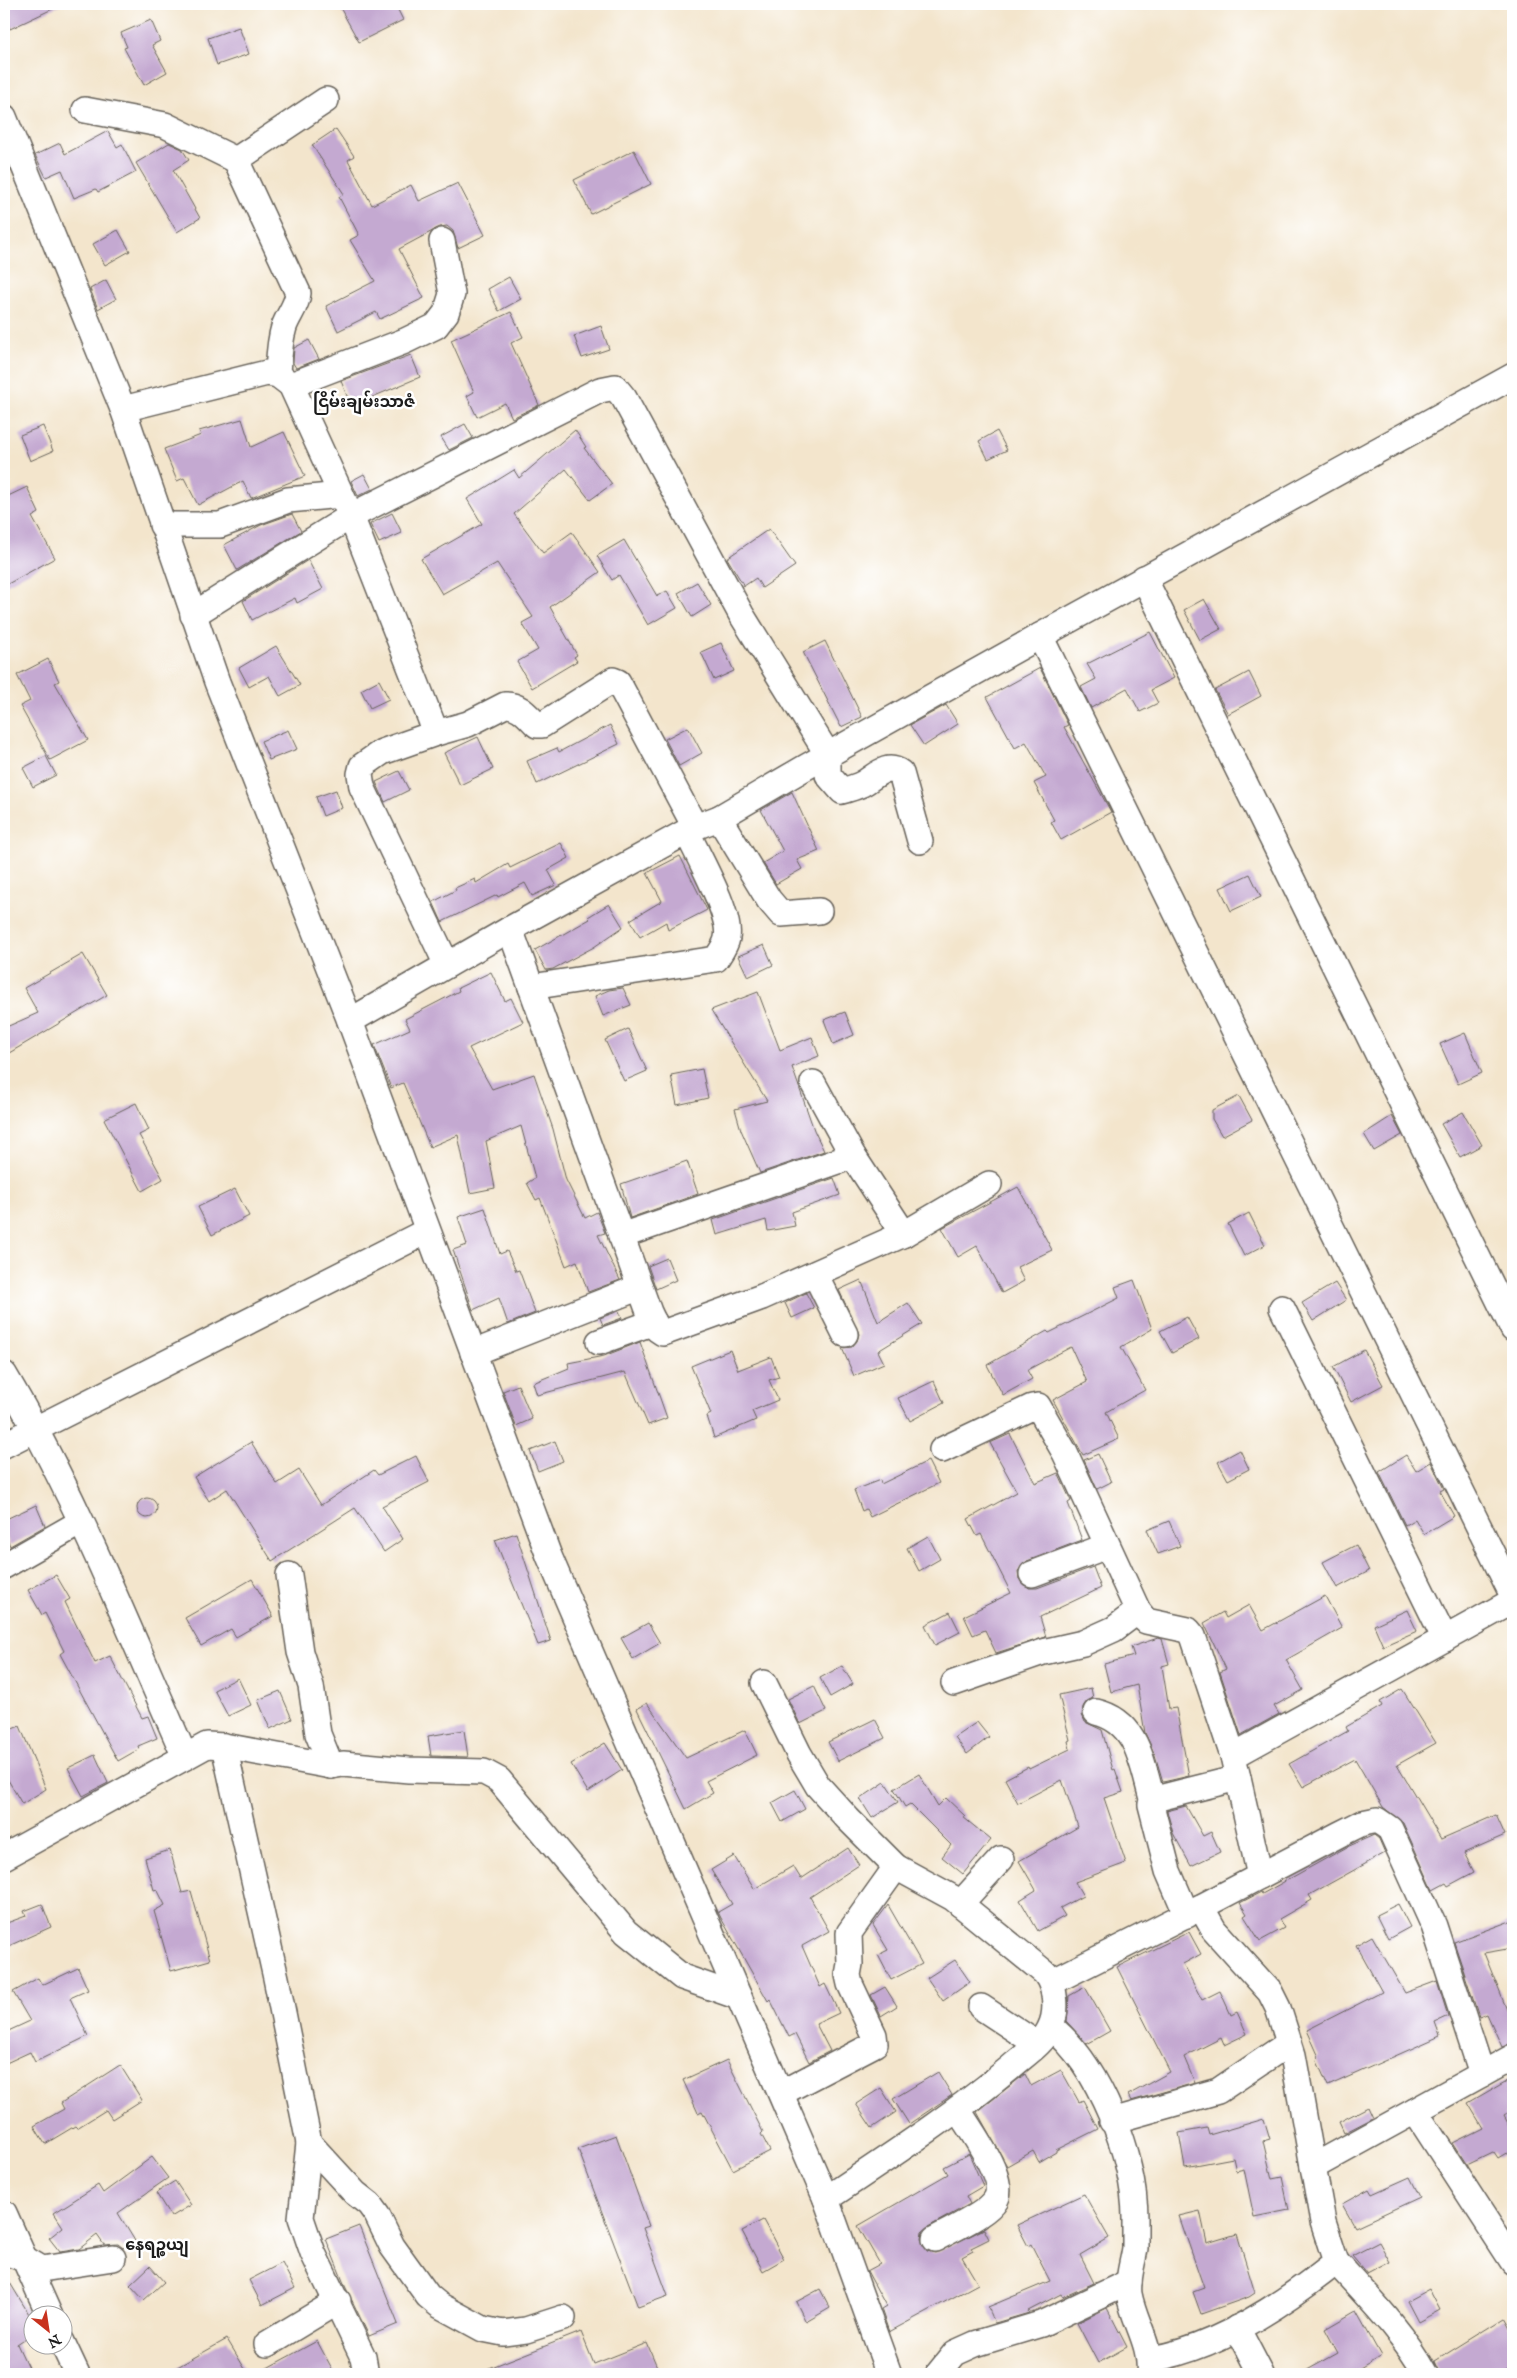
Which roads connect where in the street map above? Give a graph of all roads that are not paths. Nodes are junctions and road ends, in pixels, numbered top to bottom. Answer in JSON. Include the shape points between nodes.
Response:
{"nodes":[{"id":1,"x":326,"y":100,"type":"dead end"},
{"id":2,"x":85,"y":110,"type":"dead end"},
{"id":3,"x":4,"y":117,"type":"edge"},
{"id":4,"x":236,"y":160,"type":"junction"},
{"id":5,"x":442,"y":240,"type":"dead end"},
{"id":6,"x":1513,"y":376,"type":"edge"},
{"id":7,"x":284,"y":380,"type":"junction"},
{"id":8,"x":123,"y":408,"type":"junction"},
{"id":9,"x":346,"y":506,"type":"junction"},
{"id":10,"x":162,"y":525,"type":"junction"},
{"id":11,"x":1144,"y":578,"type":"junction"},
{"id":12,"x":193,"y":615,"type":"junction"},
{"id":13,"x":1040,"y":636,"type":"junction"},
{"id":14,"x":436,"y":733,"type":"junction"},
{"id":15,"x":828,"y":755,"type":"junction"},
{"id":16,"x":719,"y":818,"type":"junction"},
{"id":17,"x":691,"y":830,"type":"junction"},
{"id":18,"x":920,"y":840,"type":"dead end"},
{"id":19,"x":818,"y":911,"type":"dead end"},
{"id":20,"x":510,"y":929,"type":"junction"},
{"id":21,"x":447,"y":965,"type":"junction"},
{"id":22,"x":531,"y":987,"type":"junction"},
{"id":23,"x":350,"y":1021,"type":"junction"},
{"id":24,"x":814,"y":1083,"type":"dead end"},
{"id":25,"x":854,"y":1156,"type":"junction"},
{"id":26,"x":989,"y":1184,"type":"dead end"},
{"id":27,"x":427,"y":1230,"type":"junction"},
{"id":28,"x":904,"y":1234,"type":"junction"},
{"id":29,"x":621,"y":1236,"type":"junction"},
{"id":30,"x":815,"y":1274,"type":"junction"},
{"id":31,"x":640,"y":1288,"type":"junction"},
{"id":32,"x":1282,"y":1308,"type":"dead end"},
{"id":33,"x":654,"y":1322,"type":"junction"},
{"id":34,"x":1513,"y":1329,"type":"edge"},
{"id":35,"x":845,"y":1334,"type":"dead end"},
{"id":36,"x":599,"y":1342,"type":"dead end"},
{"id":37,"x":473,"y":1353,"type":"junction"},
{"id":38,"x":4,"y":1374,"type":"edge"},
{"id":39,"x":37,"y":1429,"type":"junction"},
{"id":40,"x":4,"y":1446,"type":"edge"},
{"id":41,"x":942,"y":1450,"type":"dead end"},
{"id":42,"x":81,"y":1522,"type":"junction"},
{"id":43,"x":1107,"y":1546,"type":"junction"},
{"id":44,"x":4,"y":1566,"type":"edge"},
{"id":45,"x":1032,"y":1574,"type":"dead end"},
{"id":46,"x":289,"y":1575,"type":"dead end"},
{"id":47,"x":1513,"y":1596,"type":"edge"},
{"id":48,"x":1513,"y":1601,"type":"edge"},
{"id":49,"x":1138,"y":1611,"type":"junction"},
{"id":50,"x":1445,"y":1639,"type":"junction"},
{"id":51,"x":764,"y":1683,"type":"dead end"},
{"id":52,"x":954,"y":1683,"type":"dead end"},
{"id":53,"x":1096,"y":1712,"type":"dead end"},
{"id":54,"x":224,"y":1746,"type":"junction"},
{"id":55,"x":185,"y":1757,"type":"junction"},
{"id":56,"x":331,"y":1766,"type":"junction"},
{"id":57,"x":1236,"y":1767,"type":"junction"},
{"id":58,"x":1153,"y":1802,"type":"junction"},
{"id":59,"x":4,"y":1857,"type":"edge"},
{"id":60,"x":1001,"y":1859,"type":"dead end"},
{"id":61,"x":896,"y":1867,"type":"junction"},
{"id":62,"x":1260,"y":1876,"type":"junction"},
{"id":63,"x":960,"y":1904,"type":"junction"},
{"id":64,"x":1194,"y":1911,"type":"junction"},
{"id":65,"x":1052,"y":1982,"type":"junction"},
{"id":66,"x":739,"y":1997,"type":"junction"},
{"id":67,"x":981,"y":2007,"type":"dead end"},
{"id":68,"x":1044,"y":2035,"type":"junction"},
{"id":69,"x":1289,"y":2043,"type":"junction"},
{"id":70,"x":1513,"y":2057,"type":"edge"},
{"id":71,"x":1482,"y":2074,"type":"junction"},
{"id":72,"x":780,"y":2093,"type":"junction"},
{"id":73,"x":958,"y":2110,"type":"junction"},
{"id":74,"x":1414,"y":2111,"type":"junction"},
{"id":75,"x":1112,"y":2121,"type":"junction"},
{"id":76,"x":309,"y":2143,"type":"junction"},
{"id":77,"x":1313,"y":2167,"type":"junction"},
{"id":78,"x":826,"y":2199,"type":"junction"},
{"id":79,"x":4,"y":2213,"type":"edge"},
{"id":80,"x":935,"y":2239,"type":"dead end"},
{"id":81,"x":14,"y":2256,"type":"edge"},
{"id":82,"x":113,"y":2258,"type":"dead end"},
{"id":83,"x":1336,"y":2262,"type":"junction"},
{"id":84,"x":1513,"y":2262,"type":"edge"},
{"id":85,"x":1128,"y":2282,"type":"junction"},
{"id":86,"x":338,"y":2301,"type":"junction"},
{"id":87,"x":44,"y":2306,"type":"edge"},
{"id":88,"x":563,"y":2318,"type":"dead end"},
{"id":89,"x":1237,"y":2328,"type":"junction"},
{"id":90,"x":266,"y":2344,"type":"dead end"},
{"id":91,"x":69,"y":2356,"type":"edge"},
{"id":92,"x":1150,"y":2367,"type":"edge"},
{"id":93,"x":77,"y":2374,"type":"edge"},
{"id":94,"x":366,"y":2374,"type":"edge"},
{"id":95,"x":889,"y":2374,"type":"edge"},
{"id":96,"x":938,"y":2374,"type":"edge"},
{"id":97,"x":1261,"y":2374,"type":"edge"},
{"id":98,"x":1426,"y":2374,"type":"edge"}],
"edges":[{"from":1,"to":4,"type":"street"},
{"from":2,"to":4,"type":"street","via":[[164,125]]},
{"from":3,"to":8,"type":"street"},
{"from":4,"to":7,"type":"street","via":[[298,293],[279,348]]},
{"from":5,"to":7,"type":"street","via":[[452,294],[446,313],[436,326],[405,341]]},
{"from":6,"to":11,"type":"street"},
{"from":7,"to":8,"type":"street","via":[[267,373]]},
{"from":7,"to":9,"type":"street"},
{"from":8,"to":10,"type":"street"},
{"from":9,"to":10,"type":"street","via":[[288,500],[220,525]]},
{"from":9,"to":12,"type":"street"},
{"from":9,"to":14,"type":"street"},
{"from":9,"to":15,"type":"street","via":[[600,390],[614,387],[624,398],[741,614]]},
{"from":10,"to":12,"type":"street"},
{"from":11,"to":13,"type":"street"},
{"from":11,"to":34,"type":"street"},
{"from":12,"to":23,"type":"street","via":[[216,682]]},
{"from":13,"to":15,"type":"street"},
{"from":13,"to":47,"type":"street"},
{"from":14,"to":17,"type":"street","via":[[468,724],[511,705],[517,706],[537,725],[542,725],[613,680],[618,682]]},
{"from":14,"to":21,"type":"street","via":[[382,752],[362,766],[360,774],[362,788]]},
{"from":15,"to":16,"type":"street"},
{"from":15,"to":18,"type":"street","via":[[828,775],[842,791],[885,769],[901,773]]},
{"from":16,"to":17,"type":"street"},
{"from":16,"to":19,"type":"street","via":[[781,914]]},
{"from":17,"to":20,"type":"street"},
{"from":17,"to":22,"type":"street","via":[[728,928],[727,940],[716,959]]},
{"from":20,"to":21,"type":"street"},
{"from":20,"to":22,"type":"street"},
{"from":21,"to":23,"type":"street"},
{"from":22,"to":29,"type":"street"},
{"from":23,"to":27,"type":"street"},
{"from":24,"to":25,"type":"street"},
{"from":25,"to":28,"type":"street"},
{"from":25,"to":29,"type":"street"},
{"from":26,"to":28,"type":"street"},
{"from":27,"to":37,"type":"street"},
{"from":27,"to":39,"type":"street"},
{"from":28,"to":30,"type":"street"},
{"from":29,"to":31,"type":"street"},
{"from":30,"to":33,"type":"street","via":[[672,1331],[663,1333]]},
{"from":30,"to":35,"type":"street"},
{"from":31,"to":33,"type":"street"},
{"from":31,"to":37,"type":"street"},
{"from":32,"to":50,"type":"street"},
{"from":33,"to":36,"type":"street"},
{"from":37,"to":66,"type":"street","via":[[549,1556]]},
{"from":38,"to":39,"type":"street"},
{"from":39,"to":40,"type":"street"},
{"from":39,"to":42,"type":"street"},
{"from":41,"to":43,"type":"street","via":[[1038,1406],[1065,1453]]},
{"from":42,"to":44,"type":"street"},
{"from":42,"to":55,"type":"street"},
{"from":43,"to":45,"type":"street"},
{"from":43,"to":49,"type":"street"},
{"from":46,"to":56,"type":"street","via":[[300,1652],[311,1686],[318,1734]]},
{"from":48,"to":50,"type":"street"},
{"from":49,"to":52,"type":"street","via":[[1114,1629],[1083,1643],[1043,1652]]},
{"from":49,"to":57,"type":"street","via":[[1146,1621],[1188,1630],[1193,1636]]},
{"from":50,"to":57,"type":"street"},
{"from":51,"to":61,"type":"street","via":[[818,1786]]},
{"from":53,"to":58,"type":"street","via":[[1110,1715],[1130,1732]]},
{"from":54,"to":55,"type":"street","via":[[207,1745]]},
{"from":54,"to":56,"type":"street"},
{"from":54,"to":76,"type":"street"},
{"from":55,"to":59,"type":"street"},
{"from":56,"to":66,"type":"street","via":[[344,1764],[484,1772],[499,1780],[626,1932],[682,1977]]},
{"from":57,"to":58,"type":"street"},
{"from":57,"to":62,"type":"street"},
{"from":58,"to":64,"type":"street","via":[[1152,1811],[1168,1870]]},
{"from":60,"to":63,"type":"street"},
{"from":61,"to":63,"type":"street"},
{"from":61,"to":72,"type":"street","via":[[849,1933],[850,1984],[874,2035],[875,2044]]},
{"from":62,"to":64,"type":"street"},
{"from":62,"to":71,"type":"street","via":[[1362,1823],[1378,1820],[1390,1829],[1434,1926]]},
{"from":63,"to":65,"type":"street"},
{"from":64,"to":65,"type":"street"},
{"from":64,"to":69,"type":"street","via":[[1270,1992]]},
{"from":65,"to":68,"type":"street","via":[[1055,1997]]},
{"from":66,"to":72,"type":"street"},
{"from":67,"to":68,"type":"street"},
{"from":68,"to":73,"type":"street"},
{"from":68,"to":75,"type":"street","via":[[1076,2051],[1090,2072]]},
{"from":69,"to":75,"type":"street","via":[[1218,2091]]},
{"from":69,"to":77,"type":"street","via":[[1301,2091]]},
{"from":70,"to":71,"type":"street"},
{"from":71,"to":74,"type":"street"},
{"from":72,"to":78,"type":"street"},
{"from":73,"to":78,"type":"street"},
{"from":73,"to":80,"type":"street","via":[[994,2173],[996,2200],[979,2214]]},
{"from":74,"to":77,"type":"street"},
{"from":74,"to":84,"type":"street"},
{"from":75,"to":85,"type":"street","via":[[1127,2159],[1133,2186],[1135,2249]]},
{"from":76,"to":86,"type":"street","via":[[301,2218],[313,2253]]},
{"from":76,"to":88,"type":"street","via":[[355,2194],[369,2204],[392,2246],[428,2296],[440,2305],[483,2329],[503,2333],[526,2330]]},
{"from":77,"to":83,"type":"street"},
{"from":78,"to":95,"type":"street"},
{"from":79,"to":81,"type":"street"},
{"from":81,"to":82,"type":"street","via":[[42,2269]]},
{"from":81,"to":87,"type":"street"},
{"from":83,"to":89,"type":"street","via":[[1308,2284]]},
{"from":83,"to":98,"type":"street","via":[[1383,2313]]},
{"from":85,"to":92,"type":"street"},
{"from":85,"to":96,"type":"street","via":[[1041,2324],[955,2353]]},
{"from":86,"to":90,"type":"street"},
{"from":86,"to":94,"type":"street","via":[[363,2357]]},
{"from":89,"to":92,"type":"street"},
{"from":89,"to":97,"type":"street"},
{"from":91,"to":93,"type":"street"}]}
